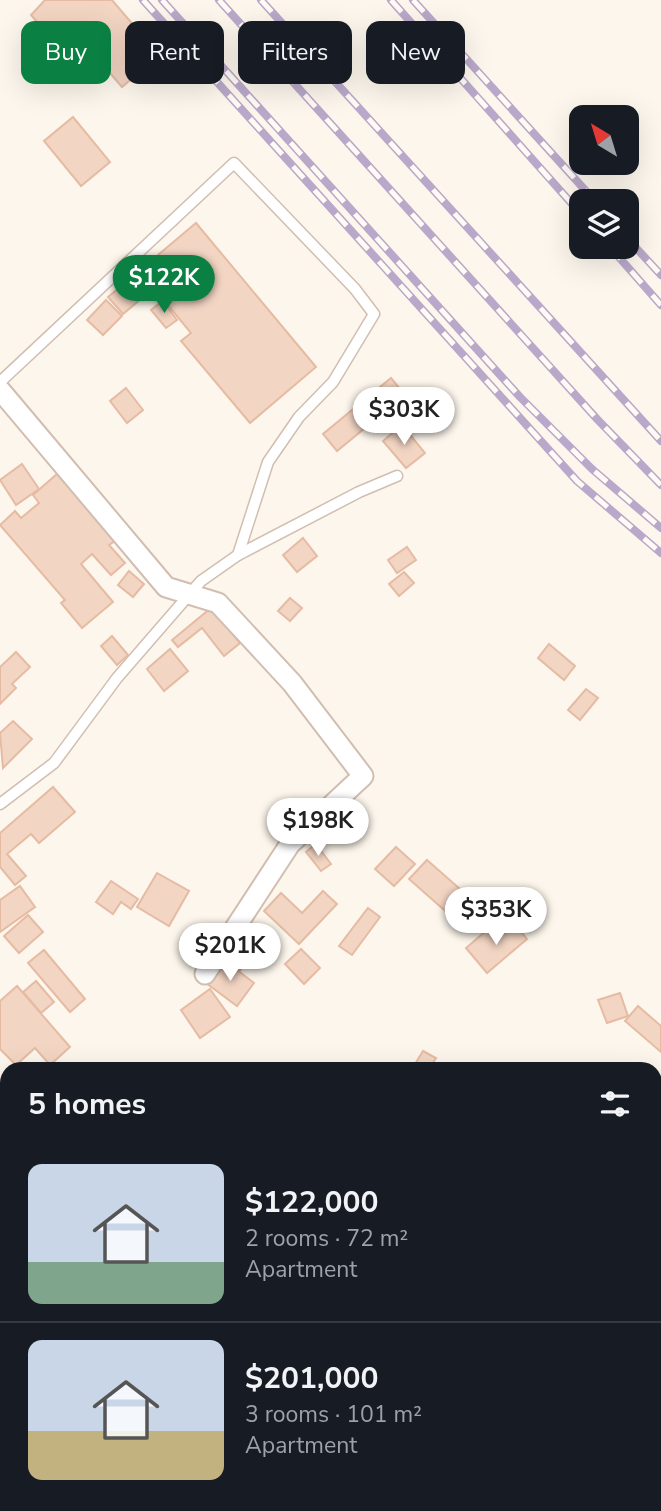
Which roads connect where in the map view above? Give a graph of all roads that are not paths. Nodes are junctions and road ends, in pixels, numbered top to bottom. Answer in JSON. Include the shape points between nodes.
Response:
{"nodes":[{"id":1,"x":0,"y":382,"type":"edge"},
{"id":2,"x":0,"y":390,"type":"edge"},
{"id":3,"x":397,"y":476,"type":"dead end"},
{"id":4,"x":237,"y":555,"type":"junction"},
{"id":5,"x":190,"y":594,"type":"junction"},
{"id":6,"x":0,"y":804,"type":"edge"},
{"id":7,"x":205,"y":974,"type":"dead end"}],
"edges":[{"from":1,"to":4,"type":"lane","via":[[234,163],[374,314],[333,382],[299,417],[268,462]]},
{"from":2,"to":5,"type":"street","via":[[166,587]]},
{"from":3,"to":4,"type":"lane"},
{"from":4,"to":5,"type":"lane"},
{"from":5,"to":6,"type":"lane","via":[[117,678],[54,763]]},
{"from":5,"to":7,"type":"street","via":[[218,603],[292,683],[363,776],[290,844]]}]}
